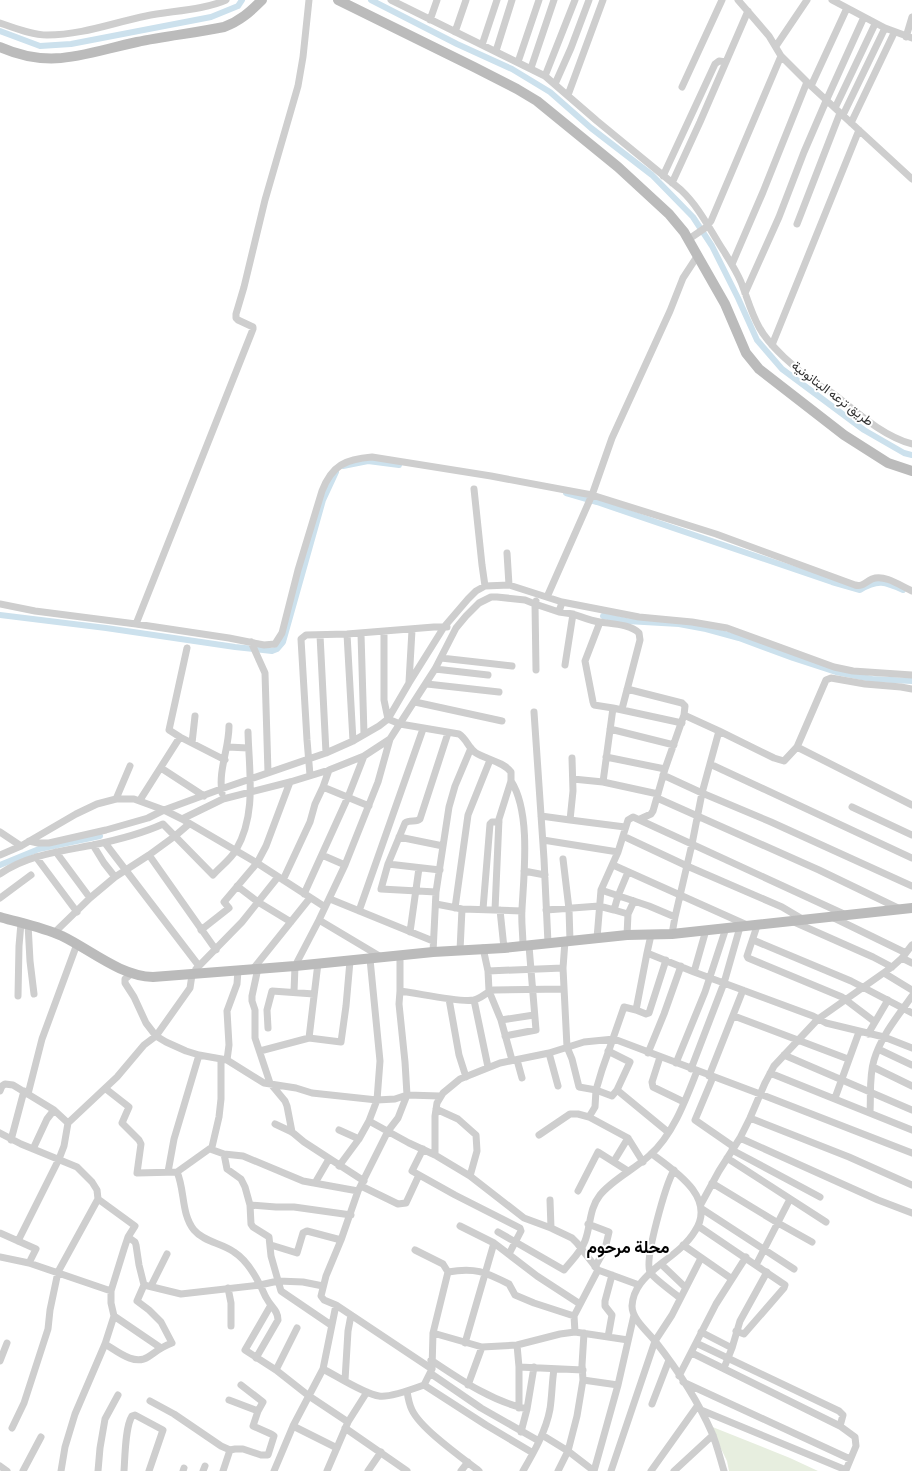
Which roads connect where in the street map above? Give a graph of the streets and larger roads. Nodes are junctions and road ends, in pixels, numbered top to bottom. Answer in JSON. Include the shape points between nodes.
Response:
{"nodes":[{"id":1,"x":226,"y":0,"type":"edge"},
{"id":2,"x":262,"y":0,"type":"edge"},
{"id":3,"x":309,"y":0,"type":"edge"},
{"id":4,"x":338,"y":0,"type":"edge"},
{"id":5,"x":391,"y":0,"type":"edge"},
{"id":6,"x":437,"y":0,"type":"edge"},
{"id":7,"x":466,"y":0,"type":"edge"},
{"id":8,"x":498,"y":0,"type":"edge"},
{"id":9,"x":512,"y":0,"type":"edge"},
{"id":10,"x":540,"y":0,"type":"edge"},
{"id":11,"x":554,"y":0,"type":"edge"},
{"id":12,"x":575,"y":0,"type":"edge"},
{"id":13,"x":589,"y":0,"type":"edge"},
{"id":14,"x":603,"y":0,"type":"edge"},
{"id":15,"x":722,"y":0,"type":"edge"},
{"id":16,"x":738,"y":0,"type":"edge"},
{"id":17,"x":807,"y":0,"type":"edge"},
{"id":18,"x":832,"y":0,"type":"edge"},
{"id":19,"x":847,"y":8,"type":"junction"},
{"id":20,"x":748,"y":11,"type":"junction"},
{"id":21,"x":912,"y":16,"type":"edge"},
{"id":22,"x":864,"y":17,"type":"junction"},
{"id":23,"x":430,"y":20,"type":"junction"},
{"id":24,"x":0,"y":23,"type":"edge"},
{"id":25,"x":875,"y":24,"type":"junction"},
{"id":26,"x":885,"y":28,"type":"junction"},
{"id":27,"x":455,"y":32,"type":"junction"},
{"id":28,"x":894,"y":32,"type":"junction"},
{"id":29,"x":909,"y":37,"type":"edge"},
{"id":30,"x":482,"y":45,"type":"junction"},
{"id":31,"x":776,"y":46,"type":"junction"},
{"id":32,"x":0,"y":47,"type":"edge"},
{"id":33,"x":496,"y":51,"type":"junction"},
{"id":34,"x":781,"y":56,"type":"junction"},
{"id":35,"x":518,"y":62,"type":"junction"},
{"id":36,"x":726,"y":62,"type":"junction"},
{"id":37,"x":531,"y":68,"type":"junction"},
{"id":38,"x":545,"y":76,"type":"junction"},
{"id":39,"x":556,"y":84,"type":"junction"},
{"id":40,"x":809,"y":84,"type":"junction"},
{"id":41,"x":682,"y":87,"type":"dead end"},
{"id":42,"x":568,"y":95,"type":"junction"},
{"id":43,"x":826,"y":100,"type":"junction"},
{"id":44,"x":839,"y":112,"type":"junction"},
{"id":45,"x":852,"y":123,"type":"junction"},
{"id":46,"x":859,"y":130,"type":"junction"},
{"id":47,"x":663,"y":176,"type":"junction"},
{"id":48,"x":912,"y":179,"type":"edge"},
{"id":49,"x":672,"y":182,"type":"junction"},
{"id":50,"x":797,"y":224,"type":"dead end"},
{"id":51,"x":707,"y":226,"type":"junction"},
{"id":52,"x":692,"y":237,"type":"junction"},
{"id":53,"x":698,"y":255,"type":"junction"},
{"id":54,"x":732,"y":264,"type":"junction"},
{"id":55,"x":745,"y":294,"type":"junction"},
{"id":56,"x":772,"y":345,"type":"junction"},
{"id":57,"x":912,"y":444,"type":"edge"},
{"id":58,"x":912,"y":471,"type":"edge"},
{"id":59,"x":474,"y":489,"type":"dead end"},
{"id":60,"x":591,"y":498,"type":"junction"},
{"id":61,"x":507,"y":553,"type":"dead end"},
{"id":62,"x":509,"y":585,"type":"junction"},
{"id":63,"x":485,"y":586,"type":"junction"},
{"id":64,"x":912,"y":591,"type":"edge"},
{"id":65,"x":537,"y":594,"type":"junction"},
{"id":66,"x":547,"y":598,"type":"junction"},
{"id":67,"x":562,"y":602,"type":"junction"},
{"id":68,"x":0,"y":604,"type":"edge"},
{"id":69,"x":535,"y":604,"type":"junction"},
{"id":70,"x":559,"y":612,"type":"junction"},
{"id":71,"x":573,"y":614,"type":"junction"},
{"id":72,"x":600,"y":622,"type":"junction"},
{"id":73,"x":136,"y":624,"type":"junction"},
{"id":74,"x":444,"y":627,"type":"junction"},
{"id":75,"x":456,"y":628,"type":"junction"},
{"id":76,"x":412,"y":630,"type":"junction"},
{"id":77,"x":384,"y":632,"type":"junction"},
{"id":78,"x":348,"y":634,"type":"junction"},
{"id":79,"x":361,"y":634,"type":"junction"},
{"id":80,"x":320,"y":635,"type":"junction"},
{"id":81,"x":251,"y":642,"type":"junction"},
{"id":82,"x":187,"y":648,"type":"dead end"},
{"id":83,"x":441,"y":658,"type":"junction"},
{"id":84,"x":565,"y":665,"type":"dead end"},
{"id":85,"x":512,"y":666,"type":"dead end"},
{"id":86,"x":435,"y":669,"type":"junction"},
{"id":87,"x":536,"y":670,"type":"dead end"},
{"id":88,"x":488,"y":675,"type":"dead end"},
{"id":89,"x":912,"y":675,"type":"edge"},
{"id":90,"x":409,"y":682,"type":"junction"},
{"id":91,"x":426,"y":684,"type":"junction"},
{"id":92,"x":627,"y":689,"type":"junction"},
{"id":93,"x":912,"y":689,"type":"edge"},
{"id":94,"x":499,"y":692,"type":"dead end"},
{"id":95,"x":415,"y":702,"type":"junction"},
{"id":96,"x":613,"y":708,"type":"junction"},
{"id":97,"x":622,"y":709,"type":"junction"},
{"id":98,"x":534,"y":712,"type":"dead end"},
{"id":99,"x":684,"y":715,"type":"junction"},
{"id":100,"x":195,"y":716,"type":"dead end"},
{"id":101,"x":388,"y":719,"type":"junction"},
{"id":102,"x":502,"y":721,"type":"dead end"},
{"id":103,"x":400,"y":724,"type":"junction"},
{"id":104,"x":682,"y":724,"type":"junction"},
{"id":105,"x":229,"y":726,"type":"dead end"},
{"id":106,"x":423,"y":729,"type":"junction"},
{"id":107,"x":610,"y":729,"type":"junction"},
{"id":108,"x":720,"y":731,"type":"junction"},
{"id":109,"x":248,"y":732,"type":"dead end"},
{"id":110,"x":448,"y":733,"type":"junction"},
{"id":111,"x":364,"y":734,"type":"junction"},
{"id":112,"x":180,"y":737,"type":"junction"},
{"id":113,"x":390,"y":739,"type":"junction"},
{"id":114,"x":353,"y":741,"type":"junction"},
{"id":115,"x":192,"y":743,"type":"junction"},
{"id":116,"x":674,"y":745,"type":"junction"},
{"id":117,"x":228,"y":747,"type":"junction"},
{"id":118,"x":797,"y":747,"type":"junction"},
{"id":119,"x":248,"y":748,"type":"junction"},
{"id":120,"x":471,"y":748,"type":"junction"},
{"id":121,"x":326,"y":754,"type":"junction"},
{"id":122,"x":364,"y":756,"type":"junction"},
{"id":123,"x":606,"y":757,"type":"junction"},
{"id":124,"x":572,"y":758,"type":"dead end"},
{"id":125,"x":224,"y":760,"type":"junction"},
{"id":126,"x":309,"y":760,"type":"junction"},
{"id":127,"x":490,"y":760,"type":"junction"},
{"id":128,"x":710,"y":764,"type":"junction"},
{"id":129,"x":130,"y":766,"type":"dead end"},
{"id":130,"x":161,"y":768,"type":"junction"},
{"id":131,"x":329,"y":770,"type":"junction"},
{"id":132,"x":664,"y":772,"type":"junction"},
{"id":133,"x":268,"y":773,"type":"junction"},
{"id":134,"x":310,"y":775,"type":"junction"},
{"id":135,"x":250,"y":779,"type":"junction"},
{"id":136,"x":573,"y":779,"type":"junction"},
{"id":137,"x":511,"y":781,"type":"junction"},
{"id":138,"x":290,"y":782,"type":"junction"},
{"id":139,"x":603,"y":782,"type":"junction"},
{"id":140,"x":323,"y":787,"type":"junction"},
{"id":141,"x":222,"y":789,"type":"junction"},
{"id":142,"x":251,"y":792,"type":"junction"},
{"id":143,"x":702,"y":793,"type":"junction"},
{"id":144,"x":204,"y":796,"type":"junction"},
{"id":145,"x":657,"y":796,"type":"junction"},
{"id":146,"x":348,"y":798,"type":"junction"},
{"id":147,"x":116,"y":799,"type":"junction"},
{"id":148,"x":223,"y":799,"type":"junction"},
{"id":149,"x":140,"y":800,"type":"junction"},
{"id":150,"x":912,"y":805,"type":"edge"},
{"id":151,"x":369,"y":806,"type":"junction"},
{"id":152,"x":852,"y":807,"type":"dead end"},
{"id":153,"x":164,"y":810,"type":"junction"},
{"id":154,"x":541,"y":816,"type":"junction"},
{"id":155,"x":697,"y":816,"type":"junction"},
{"id":156,"x":179,"y":818,"type":"junction"},
{"id":157,"x":640,"y":819,"type":"junction"},
{"id":158,"x":570,"y":820,"type":"junction"},
{"id":159,"x":499,"y":822,"type":"junction"},
{"id":160,"x":164,"y":824,"type":"junction"},
{"id":161,"x":189,"y":824,"type":"junction"},
{"id":162,"x":625,"y":827,"type":"junction"},
{"id":163,"x":106,"y":830,"type":"junction"},
{"id":164,"x":0,"y":832,"type":"edge"},
{"id":165,"x":912,"y":835,"type":"edge"},
{"id":166,"x":175,"y":836,"type":"junction"},
{"id":167,"x":623,"y":836,"type":"junction"},
{"id":168,"x":399,"y":837,"type":"junction"},
{"id":169,"x":543,"y":840,"type":"junction"},
{"id":170,"x":29,"y":841,"type":"junction"},
{"id":171,"x":107,"y":842,"type":"junction"},
{"id":172,"x":692,"y":844,"type":"junction"},
{"id":173,"x":93,"y":845,"type":"junction"},
{"id":174,"x":21,"y":846,"type":"junction"},
{"id":175,"x":443,"y":846,"type":"junction"},
{"id":176,"x":236,"y":851,"type":"junction"},
{"id":177,"x":56,"y":852,"type":"junction"},
{"id":178,"x":618,"y":852,"type":"junction"},
{"id":179,"x":0,"y":855,"type":"edge"},
{"id":180,"x":149,"y":855,"type":"junction"},
{"id":181,"x":322,"y":855,"type":"junction"},
{"id":182,"x":36,"y":857,"type":"junction"},
{"id":183,"x":912,"y":858,"type":"edge"},
{"id":184,"x":563,"y":859,"type":"dead end"},
{"id":185,"x":257,"y":863,"type":"junction"},
{"id":186,"x":345,"y":864,"type":"junction"},
{"id":187,"x":388,"y":864,"type":"junction"},
{"id":188,"x":613,"y":865,"type":"junction"},
{"id":189,"x":687,"y":866,"type":"junction"},
{"id":190,"x":418,"y":868,"type":"junction"},
{"id":191,"x":125,"y":870,"type":"junction"},
{"id":192,"x":440,"y":870,"type":"junction"},
{"id":193,"x":524,"y":871,"type":"junction"},
{"id":194,"x":628,"y":872,"type":"junction"},
{"id":195,"x":0,"y":874,"type":"edge"},
{"id":196,"x":31,"y":875,"type":"dead end"},
{"id":197,"x":545,"y":875,"type":"junction"},
{"id":198,"x":114,"y":877,"type":"junction"},
{"id":199,"x":280,"y":878,"type":"junction"},
{"id":200,"x":237,"y":886,"type":"junction"},
{"id":201,"x":912,"y":886,"type":"edge"},
{"id":202,"x":601,"y":890,"type":"junction"},
{"id":203,"x":416,"y":891,"type":"junction"},
{"id":204,"x":436,"y":892,"type":"junction"},
{"id":205,"x":680,"y":894,"type":"junction"},
{"id":206,"x":307,"y":896,"type":"junction"},
{"id":207,"x":618,"y":896,"type":"junction"},
{"id":208,"x":0,"y":898,"type":"edge"},
{"id":209,"x":90,"y":898,"type":"junction"},
{"id":210,"x":330,"y":899,"type":"junction"},
{"id":211,"x":634,"y":901,"type":"junction"},
{"id":212,"x":258,"y":902,"type":"junction"},
{"id":213,"x":436,"y":904,"type":"junction"},
{"id":214,"x":599,"y":906,"type":"junction"},
{"id":215,"x":325,"y":907,"type":"junction"},
{"id":216,"x":459,"y":908,"type":"junction"},
{"id":217,"x":912,"y":908,"type":"edge"},
{"id":218,"x":483,"y":909,"type":"junction"},
{"id":219,"x":569,"y":909,"type":"junction"},
{"id":220,"x":900,"y":909,"type":"junction"},
{"id":221,"x":497,"y":910,"type":"junction"},
{"id":222,"x":546,"y":910,"type":"junction"},
{"id":223,"x":614,"y":910,"type":"junction"},
{"id":224,"x":359,"y":911,"type":"junction"},
{"id":225,"x":522,"y":911,"type":"junction"},
{"id":226,"x":77,"y":912,"type":"junction"},
{"id":227,"x":628,"y":914,"type":"junction"},
{"id":228,"x":846,"y":915,"type":"junction"},
{"id":229,"x":675,"y":917,"type":"junction"},
{"id":230,"x":832,"y":917,"type":"junction"},
{"id":231,"x":0,"y":918,"type":"edge"},
{"id":232,"x":319,"y":920,"type":"junction"},
{"id":233,"x":805,"y":920,"type":"junction"},
{"id":234,"x":792,"y":921,"type":"junction"},
{"id":235,"x":291,"y":922,"type":"junction"},
{"id":236,"x":25,"y":924,"type":"junction"},
{"id":237,"x":749,"y":926,"type":"junction"},
{"id":238,"x":726,"y":928,"type":"junction"},
{"id":239,"x":201,"y":930,"type":"junction"},
{"id":240,"x":706,"y":930,"type":"junction"},
{"id":241,"x":410,"y":932,"type":"junction"},
{"id":242,"x":54,"y":933,"type":"junction"},
{"id":243,"x":672,"y":934,"type":"junction"},
{"id":244,"x":651,"y":935,"type":"junction"},
{"id":245,"x":627,"y":936,"type":"junction"},
{"id":246,"x":597,"y":938,"type":"junction"},
{"id":247,"x":753,"y":940,"type":"junction"},
{"id":248,"x":433,"y":941,"type":"junction"},
{"id":249,"x":568,"y":941,"type":"junction"},
{"id":250,"x":548,"y":943,"type":"junction"},
{"id":251,"x":77,"y":944,"type":"junction"},
{"id":252,"x":912,"y":945,"type":"edge"},
{"id":253,"x":526,"y":946,"type":"junction"},
{"id":254,"x":483,"y":948,"type":"junction"},
{"id":255,"x":504,"y":948,"type":"junction"},
{"id":256,"x":216,"y":950,"type":"junction"},
{"id":257,"x":460,"y":950,"type":"junction"},
{"id":258,"x":433,"y":952,"type":"junction"},
{"id":259,"x":647,"y":952,"type":"junction"},
{"id":260,"x":400,"y":955,"type":"junction"},
{"id":261,"x":904,"y":955,"type":"junction"},
{"id":262,"x":381,"y":957,"type":"junction"},
{"id":263,"x":370,"y":959,"type":"junction"},
{"id":264,"x":666,"y":960,"type":"junction"},
{"id":265,"x":350,"y":961,"type":"junction"},
{"id":266,"x":912,"y":962,"type":"edge"},
{"id":267,"x":318,"y":963,"type":"junction"},
{"id":268,"x":199,"y":966,"type":"junction"},
{"id":269,"x":295,"y":966,"type":"junction"},
{"id":270,"x":681,"y":966,"type":"junction"},
{"id":271,"x":892,"y":967,"type":"junction"},
{"id":272,"x":532,"y":968,"type":"junction"},
{"id":273,"x":563,"y":968,"type":"junction"},
{"id":274,"x":255,"y":969,"type":"junction"},
{"id":275,"x":238,"y":970,"type":"junction"},
{"id":276,"x":488,"y":970,"type":"junction"},
{"id":277,"x":694,"y":972,"type":"junction"},
{"id":278,"x":132,"y":973,"type":"junction"},
{"id":279,"x":884,"y":973,"type":"junction"},
{"id":280,"x":191,"y":975,"type":"junction"},
{"id":281,"x":710,"y":977,"type":"junction"},
{"id":282,"x":724,"y":983,"type":"junction"},
{"id":283,"x":864,"y":988,"type":"junction"},
{"id":284,"x":564,"y":989,"type":"junction"},
{"id":285,"x":532,"y":990,"type":"junction"},
{"id":286,"x":744,"y":990,"type":"junction"},
{"id":287,"x":912,"y":990,"type":"edge"},
{"id":288,"x":400,"y":991,"type":"junction"},
{"id":289,"x":489,"y":991,"type":"junction"},
{"id":290,"x":294,"y":992,"type":"junction"},
{"id":291,"x":34,"y":994,"type":"dead end"},
{"id":292,"x":314,"y":994,"type":"junction"},
{"id":293,"x":18,"y":996,"type":"dead end"},
{"id":294,"x":912,"y":996,"type":"edge"},
{"id":295,"x":449,"y":999,"type":"junction"},
{"id":296,"x":474,"y":1000,"type":"junction"},
{"id":297,"x":846,"y":1000,"type":"junction"},
{"id":298,"x":888,"y":1000,"type":"junction"},
{"id":299,"x":903,"y":1008,"type":"junction"},
{"id":300,"x":255,"y":1010,"type":"junction"},
{"id":301,"x":267,"y":1010,"type":"junction"},
{"id":302,"x":636,"y":1010,"type":"junction"},
{"id":303,"x":912,"y":1013,"type":"edge"},
{"id":304,"x":534,"y":1015,"type":"junction"},
{"id":305,"x":734,"y":1016,"type":"junction"},
{"id":306,"x":818,"y":1019,"type":"junction"},
{"id":307,"x":501,"y":1020,"type":"junction"},
{"id":308,"x":875,"y":1022,"type":"junction"},
{"id":309,"x":268,"y":1028,"type":"dead end"},
{"id":310,"x":859,"y":1032,"type":"junction"},
{"id":311,"x":868,"y":1034,"type":"junction"},
{"id":312,"x":156,"y":1036,"type":"junction"},
{"id":313,"x":505,"y":1036,"type":"junction"},
{"id":314,"x":884,"y":1037,"type":"junction"},
{"id":315,"x":308,"y":1038,"type":"junction"},
{"id":316,"x":614,"y":1039,"type":"junction"},
{"id":317,"x":798,"y":1040,"type":"junction"},
{"id":318,"x":567,"y":1047,"type":"junction"},
{"id":319,"x":912,"y":1048,"type":"edge"},
{"id":320,"x":878,"y":1049,"type":"junction"},
{"id":321,"x":260,"y":1051,"type":"junction"},
{"id":322,"x":608,"y":1051,"type":"junction"},
{"id":323,"x":549,"y":1053,"type":"junction"},
{"id":324,"x":648,"y":1053,"type":"junction"},
{"id":325,"x":199,"y":1055,"type":"junction"},
{"id":326,"x":784,"y":1055,"type":"junction"},
{"id":327,"x":660,"y":1057,"type":"junction"},
{"id":328,"x":848,"y":1059,"type":"junction"},
{"id":329,"x":224,"y":1060,"type":"junction"},
{"id":330,"x":515,"y":1060,"type":"junction"},
{"id":331,"x":676,"y":1063,"type":"junction"},
{"id":332,"x":912,"y":1065,"type":"edge"},
{"id":333,"x":488,"y":1067,"type":"junction"},
{"id":334,"x":873,"y":1067,"type":"junction"},
{"id":335,"x":694,"y":1070,"type":"junction"},
{"id":336,"x":770,"y":1073,"type":"junction"},
{"id":337,"x":711,"y":1076,"type":"junction"},
{"id":338,"x":466,"y":1077,"type":"junction"},
{"id":339,"x":522,"y":1078,"type":"dead end"},
{"id":340,"x":841,"y":1080,"type":"junction"},
{"id":341,"x":270,"y":1083,"type":"junction"},
{"id":342,"x":558,"y":1086,"type":"dead end"},
{"id":343,"x":912,"y":1086,"type":"edge"},
{"id":344,"x":106,"y":1089,"type":"junction"},
{"id":345,"x":596,"y":1090,"type":"junction"},
{"id":346,"x":617,"y":1090,"type":"junction"},
{"id":347,"x":0,"y":1092,"type":"edge"},
{"id":348,"x":26,"y":1092,"type":"junction"},
{"id":349,"x":871,"y":1092,"type":"junction"},
{"id":350,"x":760,"y":1094,"type":"junction"},
{"id":351,"x":407,"y":1095,"type":"junction"},
{"id":352,"x":440,"y":1096,"type":"junction"},
{"id":353,"x":835,"y":1098,"type":"junction"},
{"id":354,"x":377,"y":1100,"type":"junction"},
{"id":355,"x":684,"y":1102,"type":"junction"},
{"id":356,"x":436,"y":1109,"type":"junction"},
{"id":357,"x":54,"y":1110,"type":"junction"},
{"id":358,"x":912,"y":1110,"type":"edge"},
{"id":359,"x":870,"y":1112,"type":"junction"},
{"id":360,"x":589,"y":1118,"type":"junction"},
{"id":361,"x":750,"y":1118,"type":"junction"},
{"id":362,"x":369,"y":1121,"type":"junction"},
{"id":363,"x":68,"y":1123,"type":"junction"},
{"id":364,"x":275,"y":1124,"type":"dead end"},
{"id":365,"x":339,"y":1130,"type":"dead end"},
{"id":366,"x":912,"y":1130,"type":"edge"},
{"id":367,"x":388,"y":1131,"type":"junction"},
{"id":368,"x":292,"y":1132,"type":"junction"},
{"id":369,"x":668,"y":1132,"type":"junction"},
{"id":370,"x":0,"y":1133,"type":"edge"},
{"id":371,"x":539,"y":1135,"type":"dead end"},
{"id":372,"x":628,"y":1138,"type":"junction"},
{"id":373,"x":740,"y":1138,"type":"junction"},
{"id":374,"x":360,"y":1139,"type":"junction"},
{"id":375,"x":11,"y":1140,"type":"junction"},
{"id":376,"x":734,"y":1148,"type":"junction"},
{"id":377,"x":34,"y":1149,"type":"junction"},
{"id":378,"x":210,"y":1149,"type":"junction"},
{"id":379,"x":422,"y":1149,"type":"junction"},
{"id":380,"x":912,"y":1153,"type":"edge"},
{"id":381,"x":224,"y":1154,"type":"junction"},
{"id":382,"x":652,"y":1154,"type":"junction"},
{"id":383,"x":435,"y":1155,"type":"junction"},
{"id":384,"x":726,"y":1158,"type":"junction"},
{"id":385,"x":59,"y":1159,"type":"junction"},
{"id":386,"x":329,"y":1159,"type":"junction"},
{"id":387,"x":614,"y":1161,"type":"junction"},
{"id":388,"x":643,"y":1162,"type":"junction"},
{"id":389,"x":339,"y":1166,"type":"junction"},
{"id":390,"x":674,"y":1170,"type":"junction"},
{"id":391,"x":628,"y":1171,"type":"junction"},
{"id":392,"x":168,"y":1172,"type":"junction"},
{"id":393,"x":177,"y":1172,"type":"junction"},
{"id":394,"x":419,"y":1175,"type":"junction"},
{"id":395,"x":470,"y":1176,"type":"junction"},
{"id":396,"x":315,"y":1183,"type":"junction"},
{"id":397,"x":712,"y":1183,"type":"junction"},
{"id":398,"x":912,"y":1185,"type":"edge"},
{"id":399,"x":361,"y":1186,"type":"junction"},
{"id":400,"x":578,"y":1191,"type":"dead end"},
{"id":401,"x":820,"y":1197,"type":"dead end"},
{"id":402,"x":98,"y":1199,"type":"junction"},
{"id":403,"x":550,"y":1200,"type":"dead end"},
{"id":404,"x":790,"y":1200,"type":"junction"},
{"id":405,"x":250,"y":1205,"type":"junction"},
{"id":406,"x":702,"y":1207,"type":"junction"},
{"id":407,"x":912,"y":1213,"type":"edge"},
{"id":408,"x":351,"y":1215,"type":"junction"},
{"id":409,"x":826,"y":1222,"type":"dead end"},
{"id":410,"x":778,"y":1223,"type":"junction"},
{"id":411,"x":588,"y":1224,"type":"junction"},
{"id":412,"x":460,"y":1226,"type":"dead end"},
{"id":413,"x":698,"y":1226,"type":"junction"},
{"id":414,"x":551,"y":1228,"type":"junction"},
{"id":415,"x":498,"y":1232,"type":"dead end"},
{"id":416,"x":0,"y":1233,"type":"edge"},
{"id":417,"x":128,"y":1238,"type":"junction"},
{"id":418,"x":341,"y":1240,"type":"junction"},
{"id":419,"x":18,"y":1241,"type":"junction"},
{"id":420,"x":515,"y":1241,"type":"junction"},
{"id":421,"x":812,"y":1242,"type":"dead end"},
{"id":422,"x":494,"y":1243,"type":"junction"},
{"id":423,"x":271,"y":1245,"type":"junction"},
{"id":424,"x":684,"y":1245,"type":"junction"},
{"id":425,"x":582,"y":1249,"type":"junction"},
{"id":426,"x":764,"y":1249,"type":"junction"},
{"id":427,"x":415,"y":1250,"type":"dead end"},
{"id":428,"x":167,"y":1254,"type":"dead end"},
{"id":429,"x":509,"y":1254,"type":"junction"},
{"id":430,"x":746,"y":1257,"type":"junction"},
{"id":431,"x":0,"y":1258,"type":"edge"},
{"id":432,"x":701,"y":1258,"type":"junction"},
{"id":433,"x":29,"y":1263,"type":"junction"},
{"id":434,"x":661,"y":1264,"type":"junction"},
{"id":435,"x":756,"y":1265,"type":"junction"},
{"id":436,"x":597,"y":1268,"type":"junction"},
{"id":437,"x":794,"y":1268,"type":"dead end"},
{"id":438,"x":58,"y":1272,"type":"junction"},
{"id":439,"x":448,"y":1272,"type":"junction"},
{"id":440,"x":485,"y":1272,"type":"junction"},
{"id":441,"x":651,"y":1272,"type":"junction"},
{"id":442,"x":767,"y":1272,"type":"junction"},
{"id":443,"x":612,"y":1275,"type":"junction"},
{"id":444,"x":732,"y":1279,"type":"junction"},
{"id":445,"x":278,"y":1281,"type":"junction"},
{"id":446,"x":260,"y":1285,"type":"junction"},
{"id":447,"x":639,"y":1285,"type":"junction"},
{"id":448,"x":148,"y":1286,"type":"junction"},
{"id":449,"x":323,"y":1286,"type":"junction"},
{"id":450,"x":686,"y":1287,"type":"junction"},
{"id":451,"x":228,"y":1288,"type":"junction"},
{"id":452,"x":111,"y":1291,"type":"junction"},
{"id":453,"x":680,"y":1298,"type":"junction"},
{"id":454,"x":580,"y":1304,"type":"junction"},
{"id":455,"x":271,"y":1305,"type":"junction"},
{"id":456,"x":336,"y":1305,"type":"junction"},
{"id":457,"x":351,"y":1315,"type":"junction"},
{"id":458,"x":634,"y":1315,"type":"junction"},
{"id":459,"x":114,"y":1316,"type":"junction"},
{"id":460,"x":574,"y":1316,"type":"junction"},
{"id":461,"x":331,"y":1325,"type":"junction"},
{"id":462,"x":231,"y":1326,"type":"dead end"},
{"id":463,"x":297,"y":1328,"type":"dead end"},
{"id":464,"x":736,"y":1331,"type":"junction"},
{"id":465,"x":575,"y":1332,"type":"junction"},
{"id":466,"x":701,"y":1332,"type":"junction"},
{"id":467,"x":433,"y":1333,"type":"junction"},
{"id":468,"x":584,"y":1333,"type":"junction"},
{"id":469,"x":608,"y":1337,"type":"junction"},
{"id":470,"x":628,"y":1340,"type":"junction"},
{"id":471,"x":655,"y":1341,"type":"junction"},
{"id":472,"x":7,"y":1343,"type":"dead end"},
{"id":473,"x":465,"y":1343,"type":"junction"},
{"id":474,"x":696,"y":1343,"type":"junction"},
{"id":475,"x":105,"y":1344,"type":"junction"},
{"id":476,"x":517,"y":1345,"type":"junction"},
{"id":477,"x":482,"y":1347,"type":"junction"},
{"id":478,"x":161,"y":1348,"type":"junction"},
{"id":479,"x":732,"y":1348,"type":"junction"},
{"id":480,"x":692,"y":1352,"type":"junction"},
{"id":481,"x":256,"y":1358,"type":"junction"},
{"id":482,"x":729,"y":1358,"type":"junction"},
{"id":483,"x":431,"y":1360,"type":"junction"},
{"id":484,"x":669,"y":1360,"type":"junction"},
{"id":485,"x":0,"y":1361,"type":"edge"},
{"id":486,"x":519,"y":1367,"type":"junction"},
{"id":487,"x":534,"y":1367,"type":"junction"},
{"id":488,"x":724,"y":1368,"type":"junction"},
{"id":489,"x":323,"y":1369,"type":"junction"},
{"id":490,"x":554,"y":1369,"type":"junction"},
{"id":491,"x":276,"y":1370,"type":"junction"},
{"id":492,"x":583,"y":1370,"type":"junction"},
{"id":493,"x":431,"y":1371,"type":"junction"},
{"id":494,"x":681,"y":1379,"type":"junction"},
{"id":495,"x":345,"y":1380,"type":"junction"},
{"id":496,"x":583,"y":1380,"type":"junction"},
{"id":497,"x":241,"y":1385,"type":"dead end"},
{"id":498,"x":424,"y":1385,"type":"junction"},
{"id":499,"x":468,"y":1385,"type":"junction"},
{"id":500,"x":618,"y":1385,"type":"junction"},
{"id":501,"x":407,"y":1391,"type":"junction"},
{"id":502,"x":367,"y":1392,"type":"junction"},
{"id":503,"x":118,"y":1395,"type":"dead end"},
{"id":504,"x":309,"y":1396,"type":"junction"},
{"id":505,"x":228,"y":1400,"type":"dead end"},
{"id":506,"x":150,"y":1401,"type":"dead end"},
{"id":507,"x":652,"y":1404,"type":"dead end"},
{"id":508,"x":699,"y":1407,"type":"junction"},
{"id":509,"x":519,"y":1408,"type":"junction"},
{"id":510,"x":527,"y":1410,"type":"junction"},
{"id":511,"x":258,"y":1411,"type":"junction"},
{"id":512,"x":347,"y":1425,"type":"junction"},
{"id":513,"x":293,"y":1426,"type":"junction"},
{"id":514,"x":840,"y":1426,"type":"junction"},
{"id":515,"x":12,"y":1428,"type":"dead end"},
{"id":516,"x":521,"y":1432,"type":"junction"},
{"id":517,"x":713,"y":1435,"type":"junction"},
{"id":518,"x":41,"y":1436,"type":"dead end"},
{"id":519,"x":540,"y":1438,"type":"junction"},
{"id":520,"x":337,"y":1448,"type":"junction"},
{"id":521,"x":230,"y":1450,"type":"junction"},
{"id":522,"x":568,"y":1451,"type":"junction"},
{"id":523,"x":381,"y":1452,"type":"junction"},
{"id":524,"x":533,"y":1452,"type":"junction"},
{"id":525,"x":850,"y":1459,"type":"junction"},
{"id":526,"x":468,"y":1462,"type":"junction"},
{"id":527,"x":0,"y":1466,"type":"edge"},
{"id":528,"x":683,"y":1467,"type":"edge"},
{"id":529,"x":7,"y":1471,"type":"edge"},
{"id":530,"x":24,"y":1471,"type":"edge"},
{"id":531,"x":61,"y":1471,"type":"edge"},
{"id":532,"x":98,"y":1471,"type":"edge"},
{"id":533,"x":124,"y":1471,"type":"edge"},
{"id":534,"x":149,"y":1471,"type":"edge"},
{"id":535,"x":223,"y":1471,"type":"edge"},
{"id":536,"x":274,"y":1471,"type":"edge"},
{"id":537,"x":327,"y":1471,"type":"edge"},
{"id":538,"x":368,"y":1471,"type":"edge"},
{"id":539,"x":407,"y":1471,"type":"edge"},
{"id":540,"x":461,"y":1471,"type":"edge"},
{"id":541,"x":479,"y":1471,"type":"edge"},
{"id":542,"x":523,"y":1471,"type":"edge"},
{"id":543,"x":558,"y":1471,"type":"edge"},
{"id":544,"x":594,"y":1471,"type":"edge"},
{"id":545,"x":611,"y":1471,"type":"edge"},
{"id":546,"x":651,"y":1471,"type":"edge"},
{"id":547,"x":674,"y":1471,"type":"edge"},
{"id":548,"x":724,"y":1471,"type":"edge"}],
"edges":[{"from":1,"to":24,"type":"street","via":[[76,32],[36,34]]},
{"from":2,"to":32,"type":"street","via":[[241,19],[224,27],[136,42],[86,54],[44,59],[15,54]]},
{"from":3,"to":73,"type":"street","via":[[298,86],[236,314],[236,319],[253,329]]},
{"from":4,"to":52,"type":"street","via":[[474,66],[537,101],[618,167]]},
{"from":5,"to":23,"type":"street","name":"طريق ترعه البتانونية"},
{"from":6,"to":23,"type":"street"},
{"from":7,"to":27,"type":"street"},
{"from":8,"to":30,"type":"street"},
{"from":9,"to":33,"type":"street"},
{"from":10,"to":35,"type":"street"},
{"from":11,"to":37,"type":"street"},
{"from":12,"to":38,"type":"street"},
{"from":13,"to":39,"type":"street"},
{"from":14,"to":42,"type":"street"},
{"from":15,"to":41,"type":"street"},
{"from":16,"to":20,"type":"street"},
{"from":17,"to":31,"type":"street"},
{"from":18,"to":19,"type":"street"},
{"from":19,"to":22,"type":"street"},
{"from":19,"to":40,"type":"street"},
{"from":20,"to":31,"type":"street"},
{"from":20,"to":36,"type":"street"},
{"from":21,"to":29,"type":"street"},
{"from":22,"to":25,"type":"street"},
{"from":22,"to":43,"type":"street"},
{"from":23,"to":27,"type":"street","name":"طريق ترعه البتانونية"},
{"from":25,"to":26,"type":"street"},
{"from":25,"to":44,"type":"street"},
{"from":26,"to":28,"type":"street"},
{"from":26,"to":44,"type":"street"},
{"from":27,"to":30,"type":"street","name":"طريق ترعه البتانونية"},
{"from":28,"to":29,"type":"street"},
{"from":28,"to":45,"type":"street"},
{"from":30,"to":33,"type":"street","name":"طريق ترعه البتانونية"},
{"from":31,"to":34,"type":"street"},
{"from":33,"to":35,"type":"street","name":"طريق ترعه البتانونية"},
{"from":34,"to":40,"type":"street"},
{"from":34,"to":51,"type":"street"},
{"from":35,"to":37,"type":"street","name":"طريق ترعه البتانونية"},
{"from":36,"to":47,"type":"street","via":[[719,61],[715,64]]},
{"from":36,"to":49,"type":"street"},
{"from":37,"to":38,"type":"street","name":"طريق ترعه البتانونية"},
{"from":38,"to":39,"type":"street","name":"طريق ترعه البتانونية"},
{"from":39,"to":42,"type":"street","name":"طريق ترعه البتانونية"},
{"from":40,"to":43,"type":"street"},
{"from":40,"to":54,"type":"street"},
{"from":42,"to":47,"type":"street","name":"طريق ترعه البتانونية"},
{"from":43,"to":44,"type":"street"},
{"from":43,"to":55,"type":"street"},
{"from":44,"to":45,"type":"street"},
{"from":44,"to":50,"type":"street"},
{"from":45,"to":46,"type":"street"},
{"from":46,"to":48,"type":"street"},
{"from":46,"to":56,"type":"street"},
{"from":47,"to":49,"type":"street","name":"طريق ترعه البتانونية"},
{"from":49,"to":51,"type":"street","name":"طريق ترعه البتانونية","via":[[688,197]]},
{"from":51,"to":52,"type":"street"},
{"from":51,"to":54,"type":"street","name":"طريق ترعه البتانونية"},
{"from":52,"to":53,"type":"street"},
{"from":53,"to":58,"type":"street","via":[[725,304],[746,353],[759,369],[844,435],[888,463]]},
{"from":53,"to":60,"type":"street","via":[[683,278],[612,438]]},
{"from":54,"to":55,"type":"street","name":"طريق ترعه البتانونية"},
{"from":55,"to":56,"type":"street","name":"طريق ترعه البتانونية","via":[[759,328]]},
{"from":56,"to":57,"type":"street","name":"طريق ترعه البتانونية","via":[[808,378],[835,395],[852,410],[889,435]]},
{"from":59,"to":63,"type":"street"},
{"from":60,"to":64,"type":"street","via":[[716,534],[855,585],[861,586],[872,579],[884,578]]},
{"from":60,"to":66,"type":"street"},
{"from":60,"to":81,"type":"street","via":[[491,476],[372,457],[354,458],[333,471],[322,491],[280,637],[272,645]]},
{"from":61,"to":62,"type":"street"},
{"from":62,"to":63,"type":"street"},
{"from":62,"to":65,"type":"street"},
{"from":63,"to":74,"type":"street","via":[[468,599]]},
{"from":65,"to":66,"type":"street"},
{"from":65,"to":69,"type":"street"},
{"from":66,"to":67,"type":"street"},
{"from":67,"to":70,"type":"street"},
{"from":67,"to":89,"type":"street","via":[[639,617],[727,628],[834,667],[852,671]]},
{"from":68,"to":73,"type":"street"},
{"from":69,"to":70,"type":"street"},
{"from":69,"to":75,"type":"street","via":[[525,600],[491,597],[479,603]]},
{"from":69,"to":87,"type":"street"},
{"from":70,"to":71,"type":"street"},
{"from":71,"to":72,"type":"street"},
{"from":71,"to":84,"type":"street"},
{"from":72,"to":92,"type":"street","via":[[632,628],[639,633],[640,640]]},
{"from":72,"to":96,"type":"street","via":[[586,664],[594,705]]},
{"from":73,"to":81,"type":"street"},
{"from":74,"to":75,"type":"street"},
{"from":74,"to":76,"type":"street"},
{"from":74,"to":90,"type":"street"},
{"from":75,"to":83,"type":"street"},
{"from":76,"to":77,"type":"street"},
{"from":76,"to":90,"type":"street"},
{"from":77,"to":79,"type":"street"},
{"from":77,"to":101,"type":"street","via":[[384,700]]},
{"from":78,"to":79,"type":"street"},
{"from":78,"to":80,"type":"street"},
{"from":78,"to":114,"type":"street"},
{"from":79,"to":111,"type":"street"},
{"from":80,"to":121,"type":"street"},
{"from":80,"to":126,"type":"street","via":[[306,635],[301,639]]},
{"from":81,"to":133,"type":"street","via":[[265,673]]},
{"from":82,"to":112,"type":"street","via":[[169,730]]},
{"from":83,"to":85,"type":"street"},
{"from":83,"to":86,"type":"street"},
{"from":86,"to":88,"type":"street"},
{"from":86,"to":91,"type":"street"},
{"from":90,"to":101,"type":"street"},
{"from":91,"to":94,"type":"street"},
{"from":91,"to":95,"type":"street"},
{"from":92,"to":97,"type":"street"},
{"from":92,"to":99,"type":"street","via":[[682,703],[685,706]]},
{"from":93,"to":118,"type":"street","via":[[831,678],[826,680]]},
{"from":95,"to":102,"type":"street"},
{"from":95,"to":103,"type":"street"},
{"from":96,"to":97,"type":"street"},
{"from":96,"to":107,"type":"street"},
{"from":97,"to":104,"type":"street"},
{"from":98,"to":154,"type":"street"},
{"from":99,"to":104,"type":"street"},
{"from":99,"to":108,"type":"street"},
{"from":100,"to":115,"type":"street"},
{"from":101,"to":103,"type":"street"},
{"from":101,"to":111,"type":"street"},
{"from":103,"to":106,"type":"street"},
{"from":103,"to":113,"type":"street"},
{"from":104,"to":116,"type":"street"},
{"from":105,"to":117,"type":"street"},
{"from":106,"to":110,"type":"street"},
{"from":106,"to":224,"type":"street"},
{"from":107,"to":116,"type":"street"},
{"from":107,"to":123,"type":"street"},
{"from":108,"to":118,"type":"street","via":[[782,761]]},
{"from":108,"to":128,"type":"street"},
{"from":109,"to":119,"type":"street"},
{"from":110,"to":120,"type":"street","via":[[462,736]]},
{"from":110,"to":168,"type":"street","via":[[420,819],[406,822]]},
{"from":111,"to":114,"type":"street"},
{"from":112,"to":115,"type":"street"},
{"from":112,"to":130,"type":"street"},
{"from":113,"to":122,"type":"street"},
{"from":113,"to":151,"type":"street"},
{"from":114,"to":121,"type":"street"},
{"from":115,"to":125,"type":"street"},
{"from":116,"to":132,"type":"street"},
{"from":117,"to":119,"type":"street"},
{"from":117,"to":125,"type":"street"},
{"from":118,"to":150,"type":"street"},
{"from":119,"to":135,"type":"street"},
{"from":120,"to":127,"type":"street"},
{"from":120,"to":175,"type":"street","via":[[451,799]]},
{"from":121,"to":126,"type":"street"},
{"from":122,"to":131,"type":"street"},
{"from":122,"to":146,"type":"street"},
{"from":123,"to":132,"type":"street"},
{"from":123,"to":139,"type":"street"},
{"from":124,"to":136,"type":"street"},
{"from":125,"to":141,"type":"street"},
{"from":126,"to":133,"type":"street"},
{"from":126,"to":134,"type":"street"},
{"from":127,"to":137,"type":"street","via":[[509,770]]},
{"from":127,"to":216,"type":"street","via":[[468,815]]},
{"from":128,"to":143,"type":"street"},
{"from":128,"to":183,"type":"street"},
{"from":129,"to":147,"type":"street"},
{"from":130,"to":144,"type":"street"},
{"from":130,"to":149,"type":"street"},
{"from":131,"to":134,"type":"street"},
{"from":131,"to":140,"type":"street"},
{"from":132,"to":143,"type":"street"},
{"from":132,"to":145,"type":"street"},
{"from":133,"to":135,"type":"street"},
{"from":134,"to":138,"type":"street"},
{"from":135,"to":141,"type":"street"},
{"from":135,"to":142,"type":"street"},
{"from":136,"to":139,"type":"street"},
{"from":136,"to":158,"type":"street"},
{"from":137,"to":159,"type":"street"},
{"from":137,"to":193,"type":"street","via":[[522,818],[525,841]]},
{"from":138,"to":142,"type":"street"},
{"from":138,"to":185,"type":"street"},
{"from":139,"to":145,"type":"street"},
{"from":140,"to":146,"type":"street"},
{"from":140,"to":199,"type":"street","via":[[310,822]]},
{"from":141,"to":144,"type":"street"},
{"from":141,"to":148,"type":"street"},
{"from":142,"to":148,"type":"street"},
{"from":142,"to":176,"type":"street","via":[[247,820]]},
{"from":143,"to":155,"type":"street"},
{"from":143,"to":201,"type":"street"},
{"from":144,"to":153,"type":"street"},
{"from":145,"to":155,"type":"street"},
{"from":145,"to":157,"type":"street","via":[[653,812]]},
{"from":146,"to":151,"type":"street"},
{"from":146,"to":181,"type":"street"},
{"from":147,"to":149,"type":"street"},
{"from":147,"to":170,"type":"street","via":[[90,807]]},
{"from":148,"to":156,"type":"street"},
{"from":149,"to":153,"type":"street"},
{"from":151,"to":186,"type":"street"},
{"from":152,"to":165,"type":"street"},
{"from":153,"to":156,"type":"street"},
{"from":153,"to":163,"type":"street","via":[[137,822]]},
{"from":154,"to":158,"type":"street"},
{"from":154,"to":169,"type":"street"},
{"from":155,"to":172,"type":"street"},
{"from":155,"to":220,"type":"street"},
{"from":156,"to":160,"type":"street"},
{"from":156,"to":161,"type":"street"},
{"from":157,"to":162,"type":"street","via":[[631,817]]},
{"from":157,"to":172,"type":"street"},
{"from":158,"to":162,"type":"street"},
{"from":159,"to":218,"type":"street","via":[[490,824]]},
{"from":159,"to":221,"type":"street"},
{"from":160,"to":166,"type":"street"},
{"from":160,"to":171,"type":"street"},
{"from":161,"to":166,"type":"street"},
{"from":161,"to":176,"type":"street"},
{"from":162,"to":167,"type":"street"},
{"from":163,"to":170,"type":"street","via":[[49,843]]},
{"from":163,"to":171,"type":"street"},
{"from":164,"to":174,"type":"street"},
{"from":166,"to":176,"type":"street","via":[[213,875]]},
{"from":166,"to":180,"type":"street"},
{"from":167,"to":178,"type":"street"},
{"from":167,"to":189,"type":"street"},
{"from":168,"to":175,"type":"street"},
{"from":168,"to":187,"type":"street"},
{"from":169,"to":178,"type":"street"},
{"from":169,"to":197,"type":"street"},
{"from":170,"to":174,"type":"street"},
{"from":171,"to":173,"type":"street"},
{"from":171,"to":191,"type":"street"},
{"from":172,"to":189,"type":"street"},
{"from":172,"to":228,"type":"street"},
{"from":173,"to":177,"type":"street"},
{"from":173,"to":198,"type":"street"},
{"from":174,"to":179,"type":"street"},
{"from":175,"to":192,"type":"street"},
{"from":176,"to":185,"type":"street"},
{"from":177,"to":182,"type":"street"},
{"from":177,"to":209,"type":"street"},
{"from":178,"to":188,"type":"street"},
{"from":180,"to":191,"type":"street"},
{"from":180,"to":239,"type":"street"},
{"from":181,"to":186,"type":"street"},
{"from":181,"to":206,"type":"street"},
{"from":182,"to":195,"type":"street"},
{"from":182,"to":226,"type":"street"},
{"from":184,"to":219,"type":"street"},
{"from":185,"to":199,"type":"street"},
{"from":185,"to":200,"type":"street"},
{"from":186,"to":210,"type":"street"},
{"from":187,"to":190,"type":"street"},
{"from":187,"to":203,"type":"street","via":[[381,889]]},
{"from":188,"to":194,"type":"street"},
{"from":188,"to":202,"type":"street"},
{"from":189,"to":205,"type":"street"},
{"from":189,"to":233,"type":"street","via":[[782,907]]},
{"from":190,"to":192,"type":"street"},
{"from":190,"to":203,"type":"street"},
{"from":191,"to":198,"type":"street"},
{"from":191,"to":268,"type":"street"},
{"from":192,"to":204,"type":"street"},
{"from":193,"to":197,"type":"street"},
{"from":193,"to":225,"type":"street"},
{"from":194,"to":205,"type":"street"},
{"from":194,"to":207,"type":"street"},
{"from":196,"to":208,"type":"street"},
{"from":197,"to":222,"type":"street"},
{"from":198,"to":209,"type":"street"},
{"from":199,"to":206,"type":"street"},
{"from":199,"to":212,"type":"street"},
{"from":200,"to":212,"type":"street"},
{"from":200,"to":239,"type":"street","via":[[224,902],[229,908]]},
{"from":202,"to":207,"type":"street"},
{"from":202,"to":214,"type":"street"},
{"from":203,"to":204,"type":"street"},
{"from":203,"to":241,"type":"street"},
{"from":204,"to":213,"type":"street"},
{"from":205,"to":229,"type":"street"},
{"from":205,"to":237,"type":"street"},
{"from":206,"to":215,"type":"street"},
{"from":206,"to":235,"type":"street"},
{"from":207,"to":211,"type":"street"},
{"from":207,"to":223,"type":"street"},
{"from":209,"to":226,"type":"street"},
{"from":210,"to":215,"type":"street"},
{"from":210,"to":224,"type":"street"},
{"from":211,"to":227,"type":"street"},
{"from":211,"to":229,"type":"street"},
{"from":212,"to":235,"type":"street"},
{"from":212,"to":256,"type":"street"},
{"from":213,"to":216,"type":"street"},
{"from":213,"to":248,"type":"street"},
{"from":214,"to":219,"type":"street"},
{"from":214,"to":223,"type":"street"},
{"from":214,"to":246,"type":"street"},
{"from":215,"to":232,"type":"street"},
{"from":216,"to":218,"type":"street"},
{"from":216,"to":257,"type":"street"},
{"from":217,"to":220,"type":"street"},
{"from":218,"to":221,"type":"street"},
{"from":219,"to":222,"type":"street"},
{"from":219,"to":249,"type":"street"},
{"from":220,"to":228,"type":"street"},
{"from":221,"to":225,"type":"street"},
{"from":221,"to":255,"type":"street"},
{"from":222,"to":250,"type":"street"},
{"from":223,"to":227,"type":"street"},
{"from":224,"to":241,"type":"street"},
{"from":225,"to":253,"type":"street"},
{"from":226,"to":242,"type":"street"},
{"from":227,"to":245,"type":"street"},
{"from":228,"to":230,"type":"street"},
{"from":229,"to":243,"type":"street"},
{"from":230,"to":233,"type":"street"},
{"from":230,"to":261,"type":"street"},
{"from":231,"to":236,"type":"street"},
{"from":232,"to":262,"type":"street"},
{"from":232,"to":269,"type":"street"},
{"from":233,"to":234,"type":"street"},
{"from":234,"to":237,"type":"street"},
{"from":234,"to":271,"type":"street"},
{"from":235,"to":274,"type":"street"},
{"from":236,"to":242,"type":"street"},
{"from":236,"to":291,"type":"street"},
{"from":236,"to":293,"type":"street","via":[[19,946]]},
{"from":237,"to":238,"type":"street"},
{"from":237,"to":247,"type":"street"},
{"from":237,"to":282,"type":"street"},
{"from":238,"to":240,"type":"street"},
{"from":238,"to":281,"type":"street"},
{"from":239,"to":256,"type":"street"},
{"from":240,"to":243,"type":"street"},
{"from":240,"to":277,"type":"street"},
{"from":241,"to":248,"type":"street"},
{"from":242,"to":251,"type":"street"},
{"from":243,"to":244,"type":"street"},
{"from":244,"to":245,"type":"street"},
{"from":244,"to":259,"type":"street"},
{"from":245,"to":246,"type":"street"},
{"from":246,"to":249,"type":"street"},
{"from":247,"to":283,"type":"street"},
{"from":247,"to":297,"type":"street","via":[[748,958]]},
{"from":248,"to":258,"type":"street"},
{"from":249,"to":250,"type":"street"},
{"from":249,"to":273,"type":"street"},
{"from":250,"to":253,"type":"street"},
{"from":251,"to":278,"type":"street"},
{"from":251,"to":348,"type":"street","via":[[42,1039]]},
{"from":252,"to":261,"type":"street"},
{"from":253,"to":255,"type":"street"},
{"from":253,"to":272,"type":"street"},
{"from":254,"to":255,"type":"street"},
{"from":254,"to":257,"type":"street"},
{"from":254,"to":276,"type":"street"},
{"from":256,"to":268,"type":"street"},
{"from":257,"to":258,"type":"street"},
{"from":258,"to":260,"type":"street"},
{"from":259,"to":264,"type":"street"},
{"from":259,"to":302,"type":"street"},
{"from":260,"to":262,"type":"street"},
{"from":260,"to":288,"type":"street"},
{"from":261,"to":266,"type":"street"},
{"from":261,"to":271,"type":"street"},
{"from":262,"to":263,"type":"street"},
{"from":263,"to":265,"type":"street"},
{"from":263,"to":354,"type":"street","via":[[380,1061]]},
{"from":264,"to":270,"type":"street"},
{"from":264,"to":302,"type":"street","via":[[649,1013]]},
{"from":265,"to":267,"type":"street"},
{"from":265,"to":315,"type":"street","via":[[341,1042]]},
{"from":267,"to":269,"type":"street"},
{"from":267,"to":292,"type":"street"},
{"from":268,"to":280,"type":"street"},
{"from":269,"to":274,"type":"street"},
{"from":269,"to":290,"type":"street"},
{"from":270,"to":277,"type":"street"},
{"from":270,"to":324,"type":"street"},
{"from":271,"to":279,"type":"street"},
{"from":272,"to":273,"type":"street"},
{"from":272,"to":276,"type":"street"},
{"from":272,"to":285,"type":"street"},
{"from":273,"to":284,"type":"street"},
{"from":274,"to":275,"type":"street"},
{"from":274,"to":300,"type":"street","via":[[252,996]]},
{"from":275,"to":280,"type":"street"},
{"from":275,"to":329,"type":"street","via":[[237,984],[227,1011],[229,1045]]},
{"from":276,"to":289,"type":"street"},
{"from":277,"to":281,"type":"street"},
{"from":278,"to":280,"type":"street","via":[[153,977]]},
{"from":278,"to":312,"type":"street","via":[[125,979],[125,983]]},
{"from":279,"to":283,"type":"street"},
{"from":279,"to":287,"type":"street"},
{"from":280,"to":312,"type":"street","via":[[190,988]]},
{"from":281,"to":282,"type":"street"},
{"from":281,"to":331,"type":"street"},
{"from":282,"to":286,"type":"street"},
{"from":282,"to":335,"type":"street"},
{"from":283,"to":297,"type":"street"},
{"from":283,"to":298,"type":"street"},
{"from":284,"to":285,"type":"street"},
{"from":284,"to":318,"type":"street"},
{"from":285,"to":289,"type":"street"},
{"from":285,"to":304,"type":"street"},
{"from":286,"to":305,"type":"street"},
{"from":286,"to":306,"type":"street"},
{"from":288,"to":295,"type":"street"},
{"from":288,"to":351,"type":"street","via":[[398,1004]]},
{"from":289,"to":296,"type":"street"},
{"from":289,"to":307,"type":"street"},
{"from":290,"to":292,"type":"street"},
{"from":290,"to":301,"type":"street","via":[[272,991]]},
{"from":292,"to":315,"type":"street"},
{"from":294,"to":299,"type":"street"},
{"from":295,"to":296,"type":"street"},
{"from":295,"to":338,"type":"street","via":[[459,1055]]},
{"from":296,"to":333,"type":"street"},
{"from":297,"to":306,"type":"street"},
{"from":297,"to":308,"type":"street"},
{"from":298,"to":299,"type":"street"},
{"from":298,"to":308,"type":"street"},
{"from":299,"to":303,"type":"street"},
{"from":299,"to":314,"type":"street"},
{"from":300,"to":301,"type":"street"},
{"from":300,"to":321,"type":"street","via":[[254,1032]]},
{"from":301,"to":309,"type":"street"},
{"from":302,"to":316,"type":"street","via":[[624,1007]]},
{"from":304,"to":307,"type":"street"},
{"from":304,"to":313,"type":"street","via":[[536,1030]]},
{"from":305,"to":317,"type":"street"},
{"from":305,"to":337,"type":"street"},
{"from":306,"to":310,"type":"street"},
{"from":306,"to":317,"type":"street"},
{"from":307,"to":313,"type":"street"},
{"from":308,"to":311,"type":"street"},
{"from":310,"to":311,"type":"street"},
{"from":310,"to":328,"type":"street"},
{"from":311,"to":314,"type":"street"},
{"from":312,"to":325,"type":"street"},
{"from":312,"to":344,"type":"street","via":[[144,1045]]},
{"from":313,"to":330,"type":"street"},
{"from":314,"to":319,"type":"street"},
{"from":314,"to":320,"type":"street"},
{"from":315,"to":321,"type":"street"},
{"from":316,"to":318,"type":"street","via":[[584,1042]]},
{"from":316,"to":322,"type":"street"},
{"from":316,"to":324,"type":"street"},
{"from":317,"to":326,"type":"street"},
{"from":317,"to":328,"type":"street"},
{"from":318,"to":323,"type":"street"},
{"from":318,"to":345,"type":"street","via":[[579,1087]]},
{"from":320,"to":332,"type":"street"},
{"from":320,"to":334,"type":"street"},
{"from":321,"to":341,"type":"street"},
{"from":322,"to":345,"type":"street"},
{"from":322,"to":346,"type":"street","via":[[630,1062]]},
{"from":323,"to":330,"type":"street"},
{"from":323,"to":342,"type":"street"},
{"from":324,"to":327,"type":"street"},
{"from":325,"to":329,"type":"street"},
{"from":325,"to":392,"type":"street","via":[[174,1139]]},
{"from":326,"to":336,"type":"street"},
{"from":326,"to":340,"type":"street"},
{"from":327,"to":331,"type":"street"},
{"from":327,"to":355,"type":"street","via":[[652,1082],[653,1087]]},
{"from":328,"to":340,"type":"street"},
{"from":329,"to":341,"type":"street","via":[[259,1081]]},
{"from":329,"to":378,"type":"street","via":[[221,1100]]},
{"from":330,"to":333,"type":"street"},
{"from":330,"to":339,"type":"street"},
{"from":331,"to":335,"type":"street"},
{"from":333,"to":338,"type":"street"},
{"from":334,"to":343,"type":"street"},
{"from":334,"to":349,"type":"street"},
{"from":335,"to":337,"type":"street"},
{"from":335,"to":355,"type":"street"},
{"from":336,"to":350,"type":"street"},
{"from":336,"to":353,"type":"street"},
{"from":337,"to":350,"type":"street"},
{"from":337,"to":376,"type":"street","via":[[695,1120]]},
{"from":338,"to":352,"type":"street"},
{"from":340,"to":349,"type":"street"},
{"from":340,"to":353,"type":"street"},
{"from":341,"to":354,"type":"street","via":[[312,1093]]},
{"from":341,"to":368,"type":"street","via":[[285,1101]]},
{"from":344,"to":363,"type":"street"},
{"from":344,"to":392,"type":"street","via":[[130,1108],[122,1123],[141,1144],[137,1173]]},
{"from":345,"to":346,"type":"street","via":[[612,1096]]},
{"from":345,"to":360,"type":"street","via":[[595,1107]]},
{"from":346,"to":369,"type":"street"},
{"from":347,"to":348,"type":"street","via":[[2,1086],[7,1084]]},
{"from":348,"to":357,"type":"street"},
{"from":348,"to":375,"type":"street"},
{"from":349,"to":358,"type":"street"},
{"from":349,"to":359,"type":"street"},
{"from":350,"to":361,"type":"street"},
{"from":350,"to":380,"type":"street"},
{"from":351,"to":352,"type":"street"},
{"from":351,"to":354,"type":"street","via":[[395,1100]]},
{"from":351,"to":367,"type":"street","via":[[398,1118]]},
{"from":352,"to":356,"type":"street"},
{"from":353,"to":359,"type":"street"},
{"from":354,"to":362,"type":"street"},
{"from":355,"to":369,"type":"street"},
{"from":356,"to":383,"type":"street"},
{"from":356,"to":395,"type":"street","via":[[458,1119],[476,1135],[477,1151]]},
{"from":357,"to":363,"type":"street"},
{"from":357,"to":377,"type":"street","via":[[47,1119]]},
{"from":359,"to":366,"type":"street"},
{"from":360,"to":371,"type":"street","via":[[570,1114]]},
{"from":360,"to":372,"type":"street"},
{"from":361,"to":373,"type":"street"},
{"from":361,"to":398,"type":"street"},
{"from":362,"to":367,"type":"street"},
{"from":362,"to":374,"type":"street"},
{"from":363,"to":385,"type":"street"},
{"from":364,"to":368,"type":"street"},
{"from":365,"to":374,"type":"street"},
{"from":367,"to":379,"type":"street"},
{"from":367,"to":399,"type":"street"},
{"from":368,"to":386,"type":"street"},
{"from":369,"to":382,"type":"street"},
{"from":370,"to":375,"type":"street"},
{"from":372,"to":387,"type":"street"},
{"from":372,"to":388,"type":"street"},
{"from":373,"to":376,"type":"street"},
{"from":373,"to":407,"type":"street"},
{"from":374,"to":389,"type":"street"},
{"from":375,"to":377,"type":"street"},
{"from":376,"to":384,"type":"street"},
{"from":376,"to":401,"type":"street"},
{"from":377,"to":385,"type":"street"},
{"from":378,"to":381,"type":"street"},
{"from":378,"to":393,"type":"street"},
{"from":379,"to":383,"type":"street"},
{"from":379,"to":394,"type":"street","via":[[412,1171]]},
{"from":381,"to":396,"type":"street","via":[[243,1156],[303,1181]]},
{"from":381,"to":405,"type":"street","via":[[227,1168],[241,1179]]},
{"from":382,"to":388,"type":"street"},
{"from":382,"to":390,"type":"street"},
{"from":383,"to":395,"type":"street"},
{"from":384,"to":397,"type":"street"},
{"from":384,"to":404,"type":"street"},
{"from":385,"to":402,"type":"street","via":[[78,1166],[97,1190]]},
{"from":385,"to":419,"type":"street"},
{"from":386,"to":389,"type":"street"},
{"from":386,"to":396,"type":"street"},
{"from":387,"to":391,"type":"street"},
{"from":387,"to":400,"type":"street","via":[[598,1152]]},
{"from":388,"to":391,"type":"street"},
{"from":389,"to":399,"type":"street"},
{"from":390,"to":406,"type":"street","via":[[690,1186]]},
{"from":390,"to":441,"type":"street","via":[[665,1190],[652,1246],[649,1262]]},
{"from":391,"to":411,"type":"street","via":[[600,1194]]},
{"from":392,"to":393,"type":"street"},
{"from":393,"to":446,"type":"street","via":[[188,1218],[194,1229],[201,1237],[234,1252],[249,1266]]},
{"from":394,"to":399,"type":"street","via":[[406,1204],[398,1204]]},
{"from":394,"to":420,"type":"street","via":[[520,1228],[522,1231]]},
{"from":395,"to":414,"type":"street","via":[[524,1218]]},
{"from":396,"to":399,"type":"street"},
{"from":397,"to":406,"type":"street"},
{"from":397,"to":410,"type":"street"},
{"from":399,"to":408,"type":"street"},
{"from":402,"to":417,"type":"street","via":[[135,1226]]},
{"from":402,"to":438,"type":"street"},
{"from":403,"to":414,"type":"street"},
{"from":404,"to":409,"type":"street"},
{"from":404,"to":410,"type":"street"},
{"from":405,"to":408,"type":"street","via":[[294,1207]]},
{"from":405,"to":423,"type":"street","via":[[251,1224],[269,1237]]},
{"from":406,"to":413,"type":"street"},
{"from":406,"to":426,"type":"street"},
{"from":408,"to":418,"type":"street"},
{"from":410,"to":421,"type":"street"},
{"from":410,"to":426,"type":"street"},
{"from":411,"to":425,"type":"street"},
{"from":411,"to":436,"type":"street","via":[[609,1232]]},
{"from":412,"to":422,"type":"street"},
{"from":413,"to":424,"type":"street"},
{"from":413,"to":430,"type":"street"},
{"from":414,"to":425,"type":"street","via":[[572,1238]]},
{"from":415,"to":420,"type":"street"},
{"from":416,"to":419,"type":"street"},
{"from":417,"to":448,"type":"street","via":[[136,1245],[139,1265]]},
{"from":417,"to":452,"type":"street"},
{"from":418,"to":423,"type":"street","via":[[307,1231],[303,1233],[297,1253]]},
{"from":418,"to":449,"type":"street"},
{"from":419,"to":433,"type":"street","via":[[36,1249]]},
{"from":420,"to":425,"type":"street","via":[[564,1270]]},
{"from":420,"to":429,"type":"street"},
{"from":422,"to":429,"type":"street"},
{"from":422,"to":440,"type":"street"},
{"from":423,"to":445,"type":"street"},
{"from":424,"to":432,"type":"street"},
{"from":424,"to":434,"type":"street"},
{"from":425,"to":436,"type":"street"},
{"from":426,"to":435,"type":"street"},
{"from":426,"to":437,"type":"street"},
{"from":427,"to":439,"type":"street","via":[[443,1264]]},
{"from":428,"to":448,"type":"street"},
{"from":429,"to":454,"type":"street"},
{"from":430,"to":435,"type":"street"},
{"from":430,"to":444,"type":"street"},
{"from":431,"to":433,"type":"street"},
{"from":432,"to":444,"type":"street"},
{"from":432,"to":450,"type":"street"},
{"from":433,"to":438,"type":"street"},
{"from":434,"to":441,"type":"street"},
{"from":434,"to":450,"type":"street"},
{"from":435,"to":442,"type":"street"},
{"from":436,"to":443,"type":"street"},
{"from":436,"to":454,"type":"street"},
{"from":438,"to":452,"type":"street"},
{"from":438,"to":515,"type":"street","via":[[48,1329],[24,1403]]},
{"from":439,"to":440,"type":"street","via":[[462,1269]]},
{"from":439,"to":467,"type":"street"},
{"from":440,"to":460,"type":"street","via":[[509,1284],[515,1295]]},
{"from":440,"to":473,"type":"street"},
{"from":441,"to":447,"type":"street"},
{"from":441,"to":453,"type":"street"},
{"from":442,"to":464,"type":"street"},
{"from":442,"to":464,"type":"street","via":[[785,1287],[744,1334]]},
{"from":443,"to":447,"type":"street"},
{"from":443,"to":469,"type":"street","via":[[605,1301],[605,1306],[612,1315]]},
{"from":444,"to":466,"type":"street"},
{"from":445,"to":446,"type":"street"},
{"from":445,"to":449,"type":"street"},
{"from":445,"to":461,"type":"street","via":[[279,1288],[284,1294]]},
{"from":446,"to":451,"type":"street"},
{"from":446,"to":455,"type":"street"},
{"from":447,"to":458,"type":"street","via":[[633,1301]]},
{"from":448,"to":451,"type":"street","via":[[181,1294]]},
{"from":448,"to":478,"type":"street","via":[[137,1301],[161,1322],[172,1343]]},
{"from":449,"to":456,"type":"street","via":[[322,1298]]},
{"from":450,"to":453,"type":"street"},
{"from":451,"to":462,"type":"street"},
{"from":452,"to":459,"type":"street"},
{"from":453,"to":471,"type":"street"},
{"from":454,"to":460,"type":"street"},
{"from":455,"to":481,"type":"street","via":[[278,1313],[278,1320]]},
{"from":455,"to":481,"type":"street","via":[[245,1348]]},
{"from":456,"to":457,"type":"street"},
{"from":456,"to":461,"type":"street"},
{"from":457,"to":493,"type":"street"},
{"from":457,"to":495,"type":"street"},
{"from":458,"to":470,"type":"street"},
{"from":458,"to":471,"type":"street"},
{"from":459,"to":475,"type":"street"},
{"from":459,"to":478,"type":"street"},
{"from":460,"to":465,"type":"street"},
{"from":461,"to":489,"type":"street"},
{"from":463,"to":491,"type":"street"},
{"from":464,"to":479,"type":"street"},
{"from":465,"to":468,"type":"street"},
{"from":465,"to":476,"type":"street"},
{"from":466,"to":474,"type":"street"},
{"from":466,"to":479,"type":"street"},
{"from":467,"to":473,"type":"street"},
{"from":467,"to":483,"type":"street"},
{"from":468,"to":469,"type":"street"},
{"from":468,"to":492,"type":"street"},
{"from":469,"to":470,"type":"street"},
{"from":470,"to":500,"type":"street"},
{"from":471,"to":484,"type":"street"},
{"from":471,"to":545,"type":"street"},
{"from":472,"to":485,"type":"street"},
{"from":473,"to":477,"type":"street"},
{"from":474,"to":480,"type":"street"},
{"from":474,"to":482,"type":"street"},
{"from":475,"to":478,"type":"street","via":[[133,1360],[146,1358]]},
{"from":475,"to":531,"type":"street","via":[[75,1414]]},
{"from":476,"to":477,"type":"street"},
{"from":476,"to":486,"type":"street"},
{"from":477,"to":499,"type":"street"},
{"from":479,"to":482,"type":"street"},
{"from":480,"to":488,"type":"street"},
{"from":480,"to":494,"type":"street"},
{"from":481,"to":491,"type":"street"},
{"from":482,"to":488,"type":"street"},
{"from":482,"to":514,"type":"street","via":[[839,1411],[843,1415]]},
{"from":483,"to":493,"type":"street"},
{"from":483,"to":499,"type":"street"},
{"from":484,"to":494,"type":"street"},
{"from":484,"to":507,"type":"street"},
{"from":486,"to":487,"type":"street"},
{"from":486,"to":509,"type":"street"},
{"from":487,"to":490,"type":"street"},
{"from":487,"to":510,"type":"street"},
{"from":488,"to":514,"type":"street"},
{"from":489,"to":495,"type":"street"},
{"from":489,"to":504,"type":"street"},
{"from":490,"to":492,"type":"street"},
{"from":490,"to":519,"type":"street","via":[[550,1408]]},
{"from":491,"to":504,"type":"street"},
{"from":492,"to":496,"type":"street"},
{"from":493,"to":498,"type":"street"},
{"from":493,"to":516,"type":"street","via":[[481,1408]]},
{"from":494,"to":508,"type":"street"},
{"from":494,"to":525,"type":"street"},
{"from":495,"to":502,"type":"street"},
{"from":496,"to":500,"type":"street"},
{"from":496,"to":522,"type":"street"},
{"from":497,"to":511,"type":"street","via":[[262,1400],[263,1404]]},
{"from":498,"to":501,"type":"street"},
{"from":498,"to":524,"type":"street"},
{"from":499,"to":509,"type":"street"},
{"from":500,"to":544,"type":"street"},
{"from":501,"to":502,"type":"street","via":[[380,1397]]},
{"from":501,"to":526,"type":"street","via":[[409,1403],[417,1418]]},
{"from":502,"to":512,"type":"street"},
{"from":503,"to":532,"type":"street","via":[[105,1419]]},
{"from":504,"to":512,"type":"street"},
{"from":504,"to":513,"type":"street"},
{"from":505,"to":511,"type":"street"},
{"from":506,"to":521,"type":"street"},
{"from":508,"to":517,"type":"street"},
{"from":508,"to":525,"type":"street","via":[[846,1470]]},
{"from":508,"to":546,"type":"street"},
{"from":509,"to":510,"type":"street"},
{"from":510,"to":516,"type":"street"},
{"from":511,"to":521,"type":"street","via":[[253,1426],[274,1436],[268,1454],[261,1455],[243,1449]]},
{"from":512,"to":520,"type":"street"},
{"from":512,"to":523,"type":"street"},
{"from":513,"to":520,"type":"street"},
{"from":513,"to":536,"type":"street"},
{"from":514,"to":525,"type":"street","via":[[855,1437],[856,1446]]},
{"from":516,"to":519,"type":"street"},
{"from":517,"to":528,"type":"street"},
{"from":517,"to":548,"type":"street"},
{"from":518,"to":530,"type":"street"},
{"from":519,"to":522,"type":"street"},
{"from":519,"to":524,"type":"street"},
{"from":520,"to":537,"type":"street"},
{"from":521,"to":535,"type":"street"},
{"from":522,"to":543,"type":"street"},
{"from":522,"to":544,"type":"street"},
{"from":523,"to":538,"type":"street"},
{"from":523,"to":539,"type":"street"},
{"from":524,"to":542,"type":"street"},
{"from":526,"to":540,"type":"street"},
{"from":526,"to":541,"type":"street"},
{"from":527,"to":529,"type":"street"},
{"from":528,"to":547,"type":"street"},
{"from":533,"to":534,"type":"street","via":[[129,1424],[135,1415],[163,1430]]}]}
